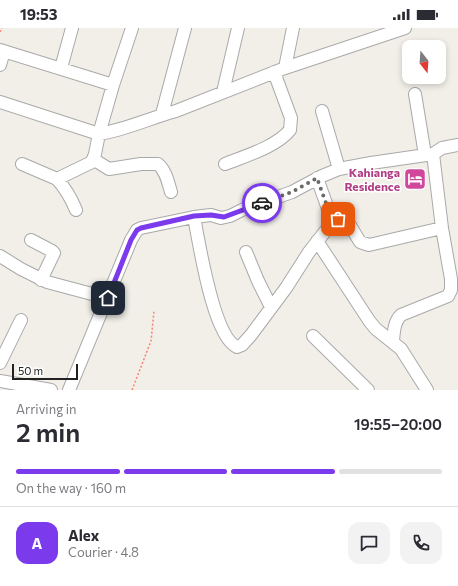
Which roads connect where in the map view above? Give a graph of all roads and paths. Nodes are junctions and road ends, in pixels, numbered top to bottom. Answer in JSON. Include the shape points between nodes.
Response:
{"nodes":[{"id":1,"x":2,"y":28,"type":"edge"},
{"id":2,"x":72,"y":28,"type":"edge"},
{"id":3,"x":132,"y":28,"type":"edge"},
{"id":4,"x":185,"y":28,"type":"edge"},
{"id":5,"x":238,"y":28,"type":"edge"},
{"id":6,"x":293,"y":28,"type":"edge"},
{"id":7,"x":384,"y":28,"type":"edge"},
{"id":8,"x":402,"y":29,"type":"edge"},
{"id":9,"x":0,"y":32,"type":"edge"},
{"id":10,"x":2,"y":50,"type":"edge"},
{"id":11,"x":0,"y":65,"type":"edge"},
{"id":12,"x":61,"y":68,"type":"junction"},
{"id":13,"x":280,"y":70,"type":"junction"},
{"id":14,"x":113,"y":85,"type":"junction"},
{"id":15,"x":223,"y":92,"type":"junction"},
{"id":16,"x":415,"y":94,"type":"dead end"},
{"id":17,"x":0,"y":102,"type":"edge"},
{"id":18,"x":322,"y":111,"type":"dead end"},
{"id":19,"x":162,"y":114,"type":"junction"},
{"id":20,"x":99,"y":134,"type":"junction"},
{"id":21,"x":458,"y":145,"type":"edge"},
{"id":22,"x":429,"y":155,"type":"junction"},
{"id":23,"x":93,"y":159,"type":"junction"},
{"id":24,"x":22,"y":164,"type":"dead end"},
{"id":25,"x":225,"y":164,"type":"dead end"},
{"id":26,"x":339,"y":169,"type":"junction"},
{"id":27,"x":317,"y":178,"type":"junction"},
{"id":28,"x":57,"y":179,"type":"junction"},
{"id":29,"x":171,"y":192,"type":"dead end"},
{"id":30,"x":76,"y":210,"type":"dead end"},
{"id":31,"x":194,"y":216,"type":"junction"},
{"id":32,"x":330,"y":219,"type":"junction"},
{"id":33,"x":442,"y":228,"type":"junction"},
{"id":34,"x":31,"y":240,"type":"dead end"},
{"id":35,"x":317,"y":241,"type":"junction"},
{"id":36,"x":246,"y":252,"type":"dead end"},
{"id":37,"x":0,"y":256,"type":"edge"},
{"id":38,"x":454,"y":278,"type":"edge"},
{"id":39,"x":41,"y":280,"type":"junction"},
{"id":40,"x":108,"y":298,"type":"junction"},
{"id":41,"x":272,"y":307,"type":"junction"},
{"id":42,"x":154,"y":311,"type":"dead end"},
{"id":43,"x":21,"y":320,"type":"dead end"},
{"id":44,"x":312,"y":336,"type":"dead end"},
{"id":45,"x":393,"y":341,"type":"junction"},
{"id":46,"x":0,"y":363,"type":"edge"},
{"id":47,"x":0,"y":381,"type":"edge"},
{"id":48,"x":51,"y":390,"type":"edge"},
{"id":49,"x":69,"y":390,"type":"edge"},
{"id":50,"x":132,"y":390,"type":"edge"},
{"id":51,"x":368,"y":390,"type":"edge"},
{"id":52,"x":427,"y":390,"type":"edge"}],
"edges":[{"from":1,"to":9,"type":"path"},
{"from":2,"to":12,"type":"street"},
{"from":3,"to":14,"type":"street"},
{"from":4,"to":19,"type":"street"},
{"from":5,"to":15,"type":"street"},
{"from":6,"to":13,"type":"street"},
{"from":7,"to":8,"type":"street"},
{"from":8,"to":13,"type":"street"},
{"from":10,"to":11,"type":"street"},
{"from":10,"to":12,"type":"street"},
{"from":12,"to":14,"type":"street"},
{"from":13,"to":15,"type":"street"},
{"from":13,"to":25,"type":"street","via":[[291,118],[290,130],[272,144]]},
{"from":14,"to":20,"type":"street"},
{"from":15,"to":19,"type":"street"},
{"from":16,"to":22,"type":"street"},
{"from":17,"to":20,"type":"street"},
{"from":18,"to":26,"type":"street"},
{"from":19,"to":20,"type":"street","via":[[113,132]]},
{"from":20,"to":23,"type":"street"},
{"from":21,"to":22,"type":"street","via":[[442,148]]},
{"from":22,"to":26,"type":"street"},
{"from":22,"to":33,"type":"street"},
{"from":23,"to":28,"type":"street","via":[[85,166]]},
{"from":23,"to":29,"type":"street","via":[[109,169],[158,164],[166,175]]},
{"from":24,"to":28,"type":"street"},
{"from":26,"to":27,"type":"street"},
{"from":27,"to":31,"type":"street","via":[[292,192],[230,216]]},
{"from":27,"to":32,"type":"street"},
{"from":28,"to":30,"type":"street","via":[[64,186]]},
{"from":31,"to":40,"type":"street","via":[[137,230]]},
{"from":31,"to":41,"type":"street","via":[[206,280],[222,329],[232,345],[237,348],[242,345]]},
{"from":32,"to":33,"type":"street","via":[[348,222],[360,242],[369,245]]},
{"from":32,"to":35,"type":"street"},
{"from":33,"to":38,"type":"street"},
{"from":34,"to":39,"type":"street","via":[[54,253]]},
{"from":35,"to":41,"type":"street"},
{"from":35,"to":45,"type":"street","via":[[376,330]]},
{"from":36,"to":41,"type":"street"},
{"from":37,"to":39,"type":"street"},
{"from":38,"to":45,"type":"street","via":[[448,296],[401,314],[395,326]]},
{"from":39,"to":40,"type":"street"},
{"from":40,"to":49,"type":"street"},
{"from":42,"to":50,"type":"path","via":[[151,341]]},
{"from":43,"to":46,"type":"street"},
{"from":44,"to":51,"type":"street"},
{"from":45,"to":52,"type":"street","via":[[402,348]]},
{"from":47,"to":48,"type":"street"}]}
